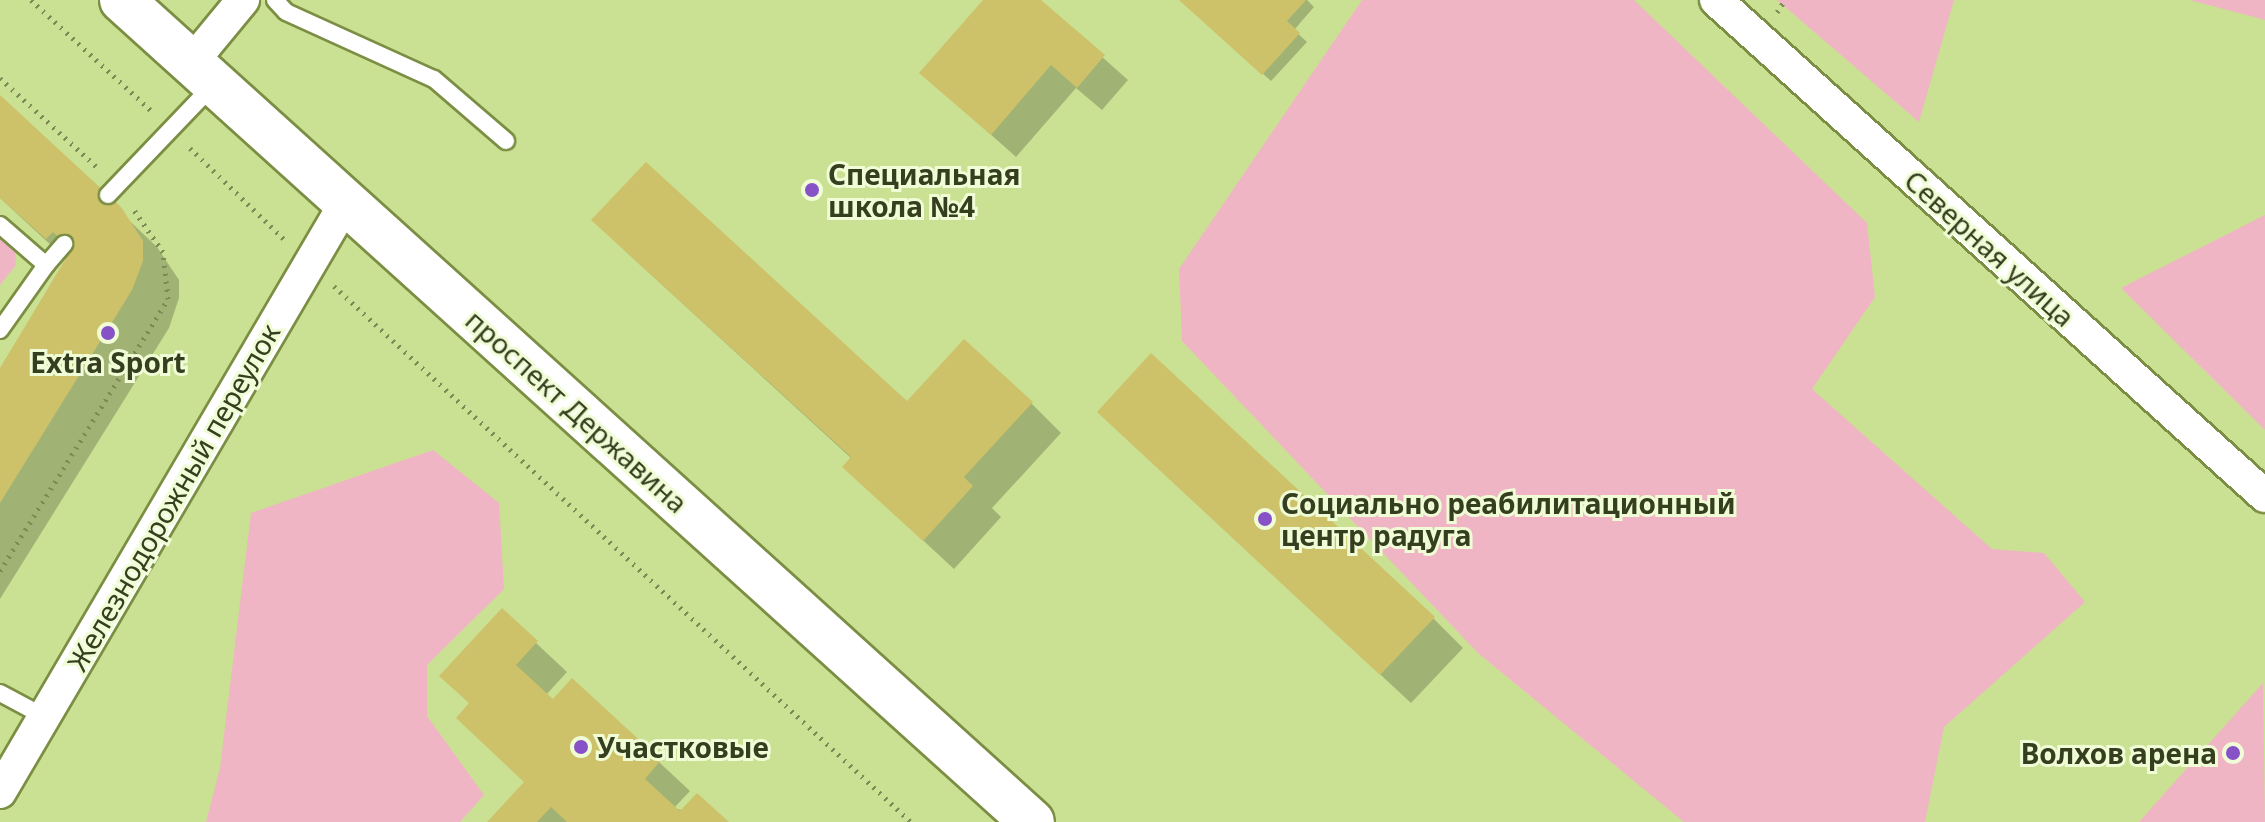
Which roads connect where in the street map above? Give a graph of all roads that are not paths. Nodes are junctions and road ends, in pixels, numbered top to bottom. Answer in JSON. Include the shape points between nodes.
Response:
{"nodes":[{"id":1,"x":122,"y":0,"type":"edge"},
{"id":2,"x":243,"y":0,"type":"edge"},
{"id":3,"x":275,"y":0,"type":"edge"},
{"id":4,"x":1716,"y":0,"type":"edge"},
{"id":5,"x":203,"y":74,"type":"junction"},
{"id":6,"x":506,"y":141,"type":"dead end"},
{"id":7,"x":112,"y":190,"type":"road end"},
{"id":8,"x":346,"y":202,"type":"junction"},
{"id":9,"x":0,"y":225,"type":"edge"},
{"id":10,"x":64,"y":244,"type":"dead end"},
{"id":11,"x":46,"y":265,"type":"junction"},
{"id":12,"x":0,"y":330,"type":"edge"},
{"id":13,"x":2265,"y":496,"type":"edge"},
{"id":14,"x":0,"y":693,"type":"edge"},
{"id":15,"x":45,"y":717,"type":"junction"},
{"id":16,"x":0,"y":792,"type":"edge"},
{"id":17,"x":1032,"y":822,"type":"edge"}],
"edges":[{"from":1,"to":5,"type":"main road","name":"проспект Державина"},
{"from":2,"to":5,"type":"street"},
{"from":3,"to":6,"type":"lane","via":[[286,12],[434,79]]},
{"from":4,"to":13,"type":"street","name":"Северная улица"},
{"from":5,"to":7,"type":"lane"},
{"from":5,"to":8,"type":"main road","name":"проспект Державина"},
{"from":8,"to":15,"type":"street","name":"Железнодорожный переулок"},
{"from":8,"to":17,"type":"main road","name":"проспект Державина"},
{"from":9,"to":11,"type":"lane"},
{"from":10,"to":11,"type":"lane"},
{"from":11,"to":12,"type":"lane"},
{"from":14,"to":15,"type":"lane"},
{"from":15,"to":16,"type":"street","name":"Железнодорожный переулок"}]}
